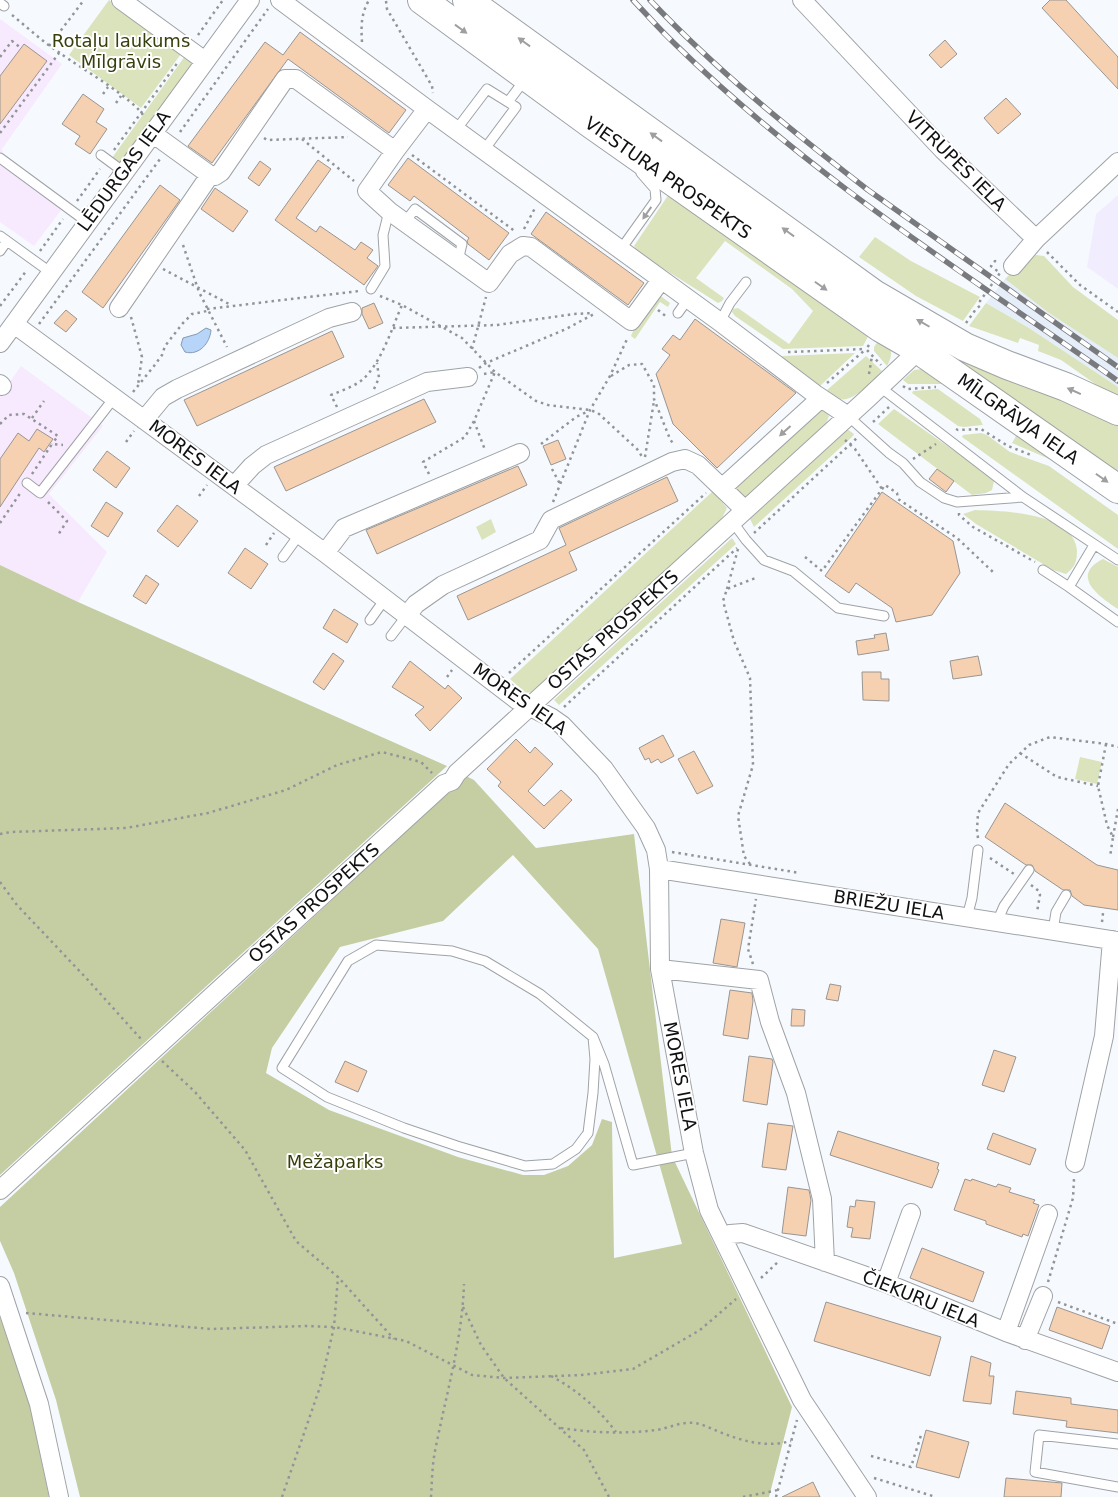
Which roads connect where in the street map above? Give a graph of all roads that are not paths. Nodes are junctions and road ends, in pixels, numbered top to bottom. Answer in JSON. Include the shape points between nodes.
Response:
{"nodes":[{"id":1,"x":121,"y":0,"type":"edge"},
{"id":2,"x":250,"y":0,"type":"edge"},
{"id":3,"x":422,"y":0,"type":"edge"},
{"id":4,"x":466,"y":0,"type":"edge"},
{"id":5,"x":802,"y":0,"type":"edge"},
{"id":6,"x":275,"y":4,"type":"edge"},
{"id":7,"x":205,"y":61,"type":"junction"},
{"id":8,"x":527,"y":77,"type":"junction"},
{"id":9,"x":508,"y":102,"type":"junction"},
{"id":10,"x":427,"y":109,"type":"junction"},
{"id":11,"x":591,"y":124,"type":"junction"},
{"id":12,"x":456,"y":130,"type":"junction"},
{"id":13,"x":152,"y":133,"type":"junction"},
{"id":14,"x":397,"y":149,"type":"junction"},
{"id":15,"x":484,"y":150,"type":"junction"},
{"id":16,"x":616,"y":153,"type":"dead end"},
{"id":17,"x":101,"y":156,"type":"dead end"},
{"id":18,"x":0,"y":158,"type":"edge"},
{"id":19,"x":1118,"y":162,"type":"edge"},
{"id":20,"x":637,"y":169,"type":"dead end"},
{"id":21,"x":124,"y":172,"type":"junction"},
{"id":22,"x":210,"y":175,"type":"junction"},
{"id":23,"x":389,"y":211,"type":"junction"},
{"id":24,"x":87,"y":222,"type":"junction"},
{"id":25,"x":4,"y":239,"type":"edge"},
{"id":26,"x":1036,"y":239,"type":"junction"},
{"id":27,"x":621,"y":249,"type":"junction"},
{"id":28,"x":0,"y":251,"type":"edge"},
{"id":29,"x":1007,"y":269,"type":"road end"},
{"id":30,"x":50,"y":272,"type":"junction"},
{"id":31,"x":661,"y":280,"type":"junction"},
{"id":32,"x":746,"y":282,"type":"dead end"},
{"id":33,"x":370,"y":291,"type":"road end"},
{"id":34,"x":121,"y":306,"type":"road end"},
{"id":35,"x":352,"y":312,"type":"dead end"},
{"id":36,"x":720,"y":322,"type":"junction"},
{"id":37,"x":6,"y":330,"type":"edge"},
{"id":38,"x":964,"y":337,"type":"joint"},
{"id":39,"x":918,"y":350,"type":"junction"},
{"id":40,"x":468,"y":377,"type":"road end"},
{"id":41,"x":880,"y":387,"type":"junction"},
{"id":42,"x":818,"y":396,"type":"junction"},
{"id":43,"x":114,"y":398,"type":"junction"},
{"id":44,"x":1118,"y":411,"type":"edge"},
{"id":45,"x":848,"y":416,"type":"junction"},
{"id":46,"x":139,"y":425,"type":"junction"},
{"id":47,"x":520,"y":454,"type":"dead end"},
{"id":48,"x":26,"y":483,"type":"dead end"},
{"id":49,"x":234,"y":486,"type":"junction"},
{"id":50,"x":719,"y":486,"type":"junction"},
{"id":51,"x":1118,"y":489,"type":"edge"},
{"id":52,"x":1023,"y":497,"type":"junction"},
{"id":53,"x":739,"y":516,"type":"junction"},
{"id":54,"x":299,"y":535,"type":"junction"},
{"id":55,"x":1094,"y":545,"type":"junction"},
{"id":56,"x":325,"y":553,"type":"junction"},
{"id":57,"x":283,"y":557,"type":"dead end"},
{"id":58,"x":1118,"y":560,"type":"edge"},
{"id":59,"x":1043,"y":570,"type":"road end"},
{"id":60,"x":1069,"y":587,"type":"junction"},
{"id":61,"x":385,"y":599,"type":"junction"},
{"id":62,"x":407,"y":615,"type":"junction"},
{"id":63,"x":884,"y":616,"type":"dead end"},
{"id":64,"x":370,"y":620,"type":"dead end"},
{"id":65,"x":1118,"y":622,"type":"edge"},
{"id":66,"x":390,"y":636,"type":"dead end"},
{"id":67,"x":530,"y":706,"type":"junction"},
{"id":68,"x":978,"y":850,"type":"road end"},
{"id":69,"x":659,"y":869,"type":"junction"},
{"id":70,"x":1029,"y":870,"type":"dead end"},
{"id":71,"x":1066,"y":896,"type":"dead end"},
{"id":72,"x":967,"y":917,"type":"junction"},
{"id":73,"x":997,"y":922,"type":"junction"},
{"id":74,"x":1053,"y":931,"type":"junction"},
{"id":75,"x":1115,"y":940,"type":"edge"},
{"id":76,"x":660,"y":968,"type":"junction"},
{"id":77,"x":593,"y":1037,"type":"junction"},
{"id":78,"x":694,"y":1153,"type":"junction"},
{"id":79,"x":1075,"y":1162,"type":"road end"},
{"id":80,"x":0,"y":1190,"type":"edge"},
{"id":81,"x":911,"y":1213,"type":"dead end"},
{"id":82,"x":1048,"y":1214,"type":"dead end"},
{"id":83,"x":723,"y":1237,"type":"junction"},
{"id":84,"x":825,"y":1262,"type":"junction"},
{"id":85,"x":886,"y":1283,"type":"junction"},
{"id":86,"x":0,"y":1286,"type":"edge"},
{"id":87,"x":1043,"y":1296,"type":"road end"},
{"id":88,"x":1006,"y":1332,"type":"junction"},
{"id":89,"x":1025,"y":1340,"type":"junction"},
{"id":90,"x":1118,"y":1372,"type":"edge"},
{"id":91,"x":1118,"y":1444,"type":"edge"},
{"id":92,"x":1118,"y":1487,"type":"edge"},
{"id":93,"x":862,"y":1489,"type":"edge"},
{"id":94,"x":59,"y":1497,"type":"edge"}],
"edges":[{"from":1,"to":7,"type":"street"},
{"from":2,"to":7,"type":"street","name":"LĒDURGAS IELA"},
{"from":3,"to":8,"type":"main road","name":"VIESTURA PROSPEKTS","one_way":true},
{"from":38,"to":4,"type":"main road","name":"VIESTURA PROSPEKTS","one_way":true,"via":[[874,294]]},
{"from":5,"to":26,"type":"street","name":"VITRUPES IELA","via":[[943,150]]},
{"from":6,"to":10,"type":"street","via":[[362,61]]},
{"from":7,"to":13,"type":"street","name":"LĒDURGAS IELA"},
{"from":8,"to":9,"type":"lane"},
{"from":8,"to":11,"type":"main road","name":"VIESTURA PROSPEKTS"},
{"from":9,"to":12,"type":"lane","via":[[487,89]]},
{"from":9,"to":15,"type":"lane","via":[[516,107]]},
{"from":10,"to":12,"type":"street"},
{"from":10,"to":14,"type":"street"},
{"from":11,"to":16,"type":"lane"},
{"from":11,"to":39,"type":"main road","name":"VIESTURA PROSPEKTS","one_way":true,"via":[[881,328]]},
{"from":12,"to":15,"type":"street"},
{"from":13,"to":21,"type":"street","name":"LĒDURGAS IELA"},
{"from":13,"to":22,"type":"street"},
{"from":14,"to":22,"type":"street","via":[[296,79],[285,79],[221,172]]},
{"from":14,"to":23,"type":"street","via":[[367,191]]},
{"from":15,"to":27,"type":"street"},
{"from":17,"to":21,"type":"lane"},
{"from":18,"to":24,"type":"lane"},
{"from":19,"to":26,"type":"street"},
{"from":20,"to":27,"type":"lane","one_way":true,"via":[[655,189],[656,200]]},
{"from":21,"to":24,"type":"street","name":"LĒDURGAS IELA"},
{"from":22,"to":34,"type":"street"},
{"from":23,"to":31,"type":"street","via":[[489,283],[510,254],[523,246],[531,247],[631,321]]},
{"from":23,"to":33,"type":"lane","via":[[383,235],[385,266]]},
{"from":24,"to":30,"type":"street","name":"LĒDURGAS IELA"},
{"from":25,"to":28,"type":"lane"},
{"from":25,"to":30,"type":"lane"},
{"from":26,"to":29,"type":"street"},
{"from":27,"to":31,"type":"street"},
{"from":30,"to":37,"type":"street","name":"LĒDURGAS IELA"},
{"from":31,"to":36,"type":"street","via":[[683,306]]},
{"from":32,"to":36,"type":"lane"},
{"from":35,"to":46,"type":"street","via":[[329,318],[163,397]]},
{"from":36,"to":42,"type":"street"},
{"from":37,"to":43,"type":"street","name":"MORES IELA","via":[[30,336]]},
{"from":44,"to":38,"type":"main road","name":"MĪLGRĀVJA IELA","one_way":true,"via":[[1007,365]]},
{"from":39,"to":41,"type":"street","name":"OSTAS PROSPEKTS"},
{"from":39,"to":51,"type":"main road","name":"MĪLGRĀVJA IELA","one_way":true},
{"from":40,"to":49,"type":"street","via":[[427,382],[343,419],[266,455]]},
{"from":41,"to":45,"type":"street","name":"OSTAS PROSPEKTS"},
{"from":41,"to":52,"type":"lane"},
{"from":42,"to":45,"type":"street"},
{"from":42,"to":50,"type":"street","one_way":true},
{"from":43,"to":46,"type":"street","name":"MORES IELA"},
{"from":43,"to":48,"type":"lane","via":[[40,493]]},
{"from":45,"to":52,"type":"lane","via":[[920,482],[944,498],[957,502]]},
{"from":45,"to":53,"type":"street","name":"OSTAS PROSPEKTS"},
{"from":46,"to":49,"type":"street","name":"MORES IELA"},
{"from":47,"to":56,"type":"street","via":[[344,528]]},
{"from":49,"to":54,"type":"street","name":"MORES IELA"},
{"from":50,"to":53,"type":"street"},
{"from":50,"to":62,"type":"street","via":[[698,465],[685,459],[672,462],[551,520],[540,540],[443,585],[416,604]]},
{"from":52,"to":55,"type":"lane"},
{"from":53,"to":63,"type":"lane","via":[[746,540],[764,560],[793,571],[838,608]]},
{"from":53,"to":67,"type":"street","name":"OSTAS PROSPEKTS"},
{"from":54,"to":56,"type":"street","name":"MORES IELA"},
{"from":54,"to":57,"type":"lane"},
{"from":55,"to":58,"type":"lane"},
{"from":55,"to":60,"type":"lane"},
{"from":56,"to":61,"type":"street","name":"MORES IELA"},
{"from":59,"to":60,"type":"lane"},
{"from":60,"to":65,"type":"lane"},
{"from":61,"to":62,"type":"street","name":"MORES IELA"},
{"from":61,"to":64,"type":"lane"},
{"from":62,"to":66,"type":"lane"},
{"from":62,"to":67,"type":"street","name":"MORES IELA","via":[[496,685]]},
{"from":67,"to":69,"type":"street","name":"MORES IELA","via":[[562,725],[604,769],[646,828],[656,850]]},
{"from":67,"to":80,"type":"street","name":"OSTAS PROSPEKTS","via":[[452,781],[444,784]]},
{"from":68,"to":72,"type":"lane"},
{"from":69,"to":72,"type":"street","name":"BRIEŽU IELA"},
{"from":69,"to":76,"type":"street","name":"MORES IELA"},
{"from":70,"to":73,"type":"lane"},
{"from":71,"to":74,"type":"lane","via":[[1056,912]]},
{"from":72,"to":73,"type":"street","name":"BRIEŽU IELA"},
{"from":73,"to":74,"type":"street","name":"BRIEŽU IELA"},
{"from":74,"to":75,"type":"street","name":"BRIEŽU IELA"},
{"from":75,"to":79,"type":"street","via":[[1104,1036]]},
{"from":76,"to":78,"type":"street","name":"MORES IELA"},
{"from":76,"to":84,"type":"street","via":[[759,980],[770,1022],[796,1092],[822,1200]]},
{"from":77,"to":77,"type":"lane","via":[[594,1094],[588,1133],[576,1149],[553,1164],[525,1166],[404,1128],[327,1097],[282,1068],[348,961],[376,945],[452,951],[485,961],[540,994]]},
{"from":77,"to":78,"type":"lane","via":[[633,1165]]},
{"from":78,"to":83,"type":"street","name":"MORES IELA","via":[[709,1210]]},
{"from":81,"to":85,"type":"street"},
{"from":82,"to":88,"type":"street"},
{"from":83,"to":84,"type":"street","name":"ČIEKURU IELA","via":[[743,1233]]},
{"from":83,"to":93,"type":"street","name":"MORES IELA","via":[[802,1400]]},
{"from":84,"to":85,"type":"street","name":"ČIEKURU IELA"},
{"from":85,"to":88,"type":"street","name":"ČIEKURU IELA"},
{"from":86,"to":94,"type":"street","via":[[39,1404]]},
{"from":87,"to":89,"type":"street"},
{"from":88,"to":89,"type":"street","name":"ČIEKURU IELA"},
{"from":89,"to":90,"type":"street","name":"ČIEKURU IELA"},
{"from":91,"to":92,"type":"lane","via":[[1039,1436],[1036,1472]]}]}
